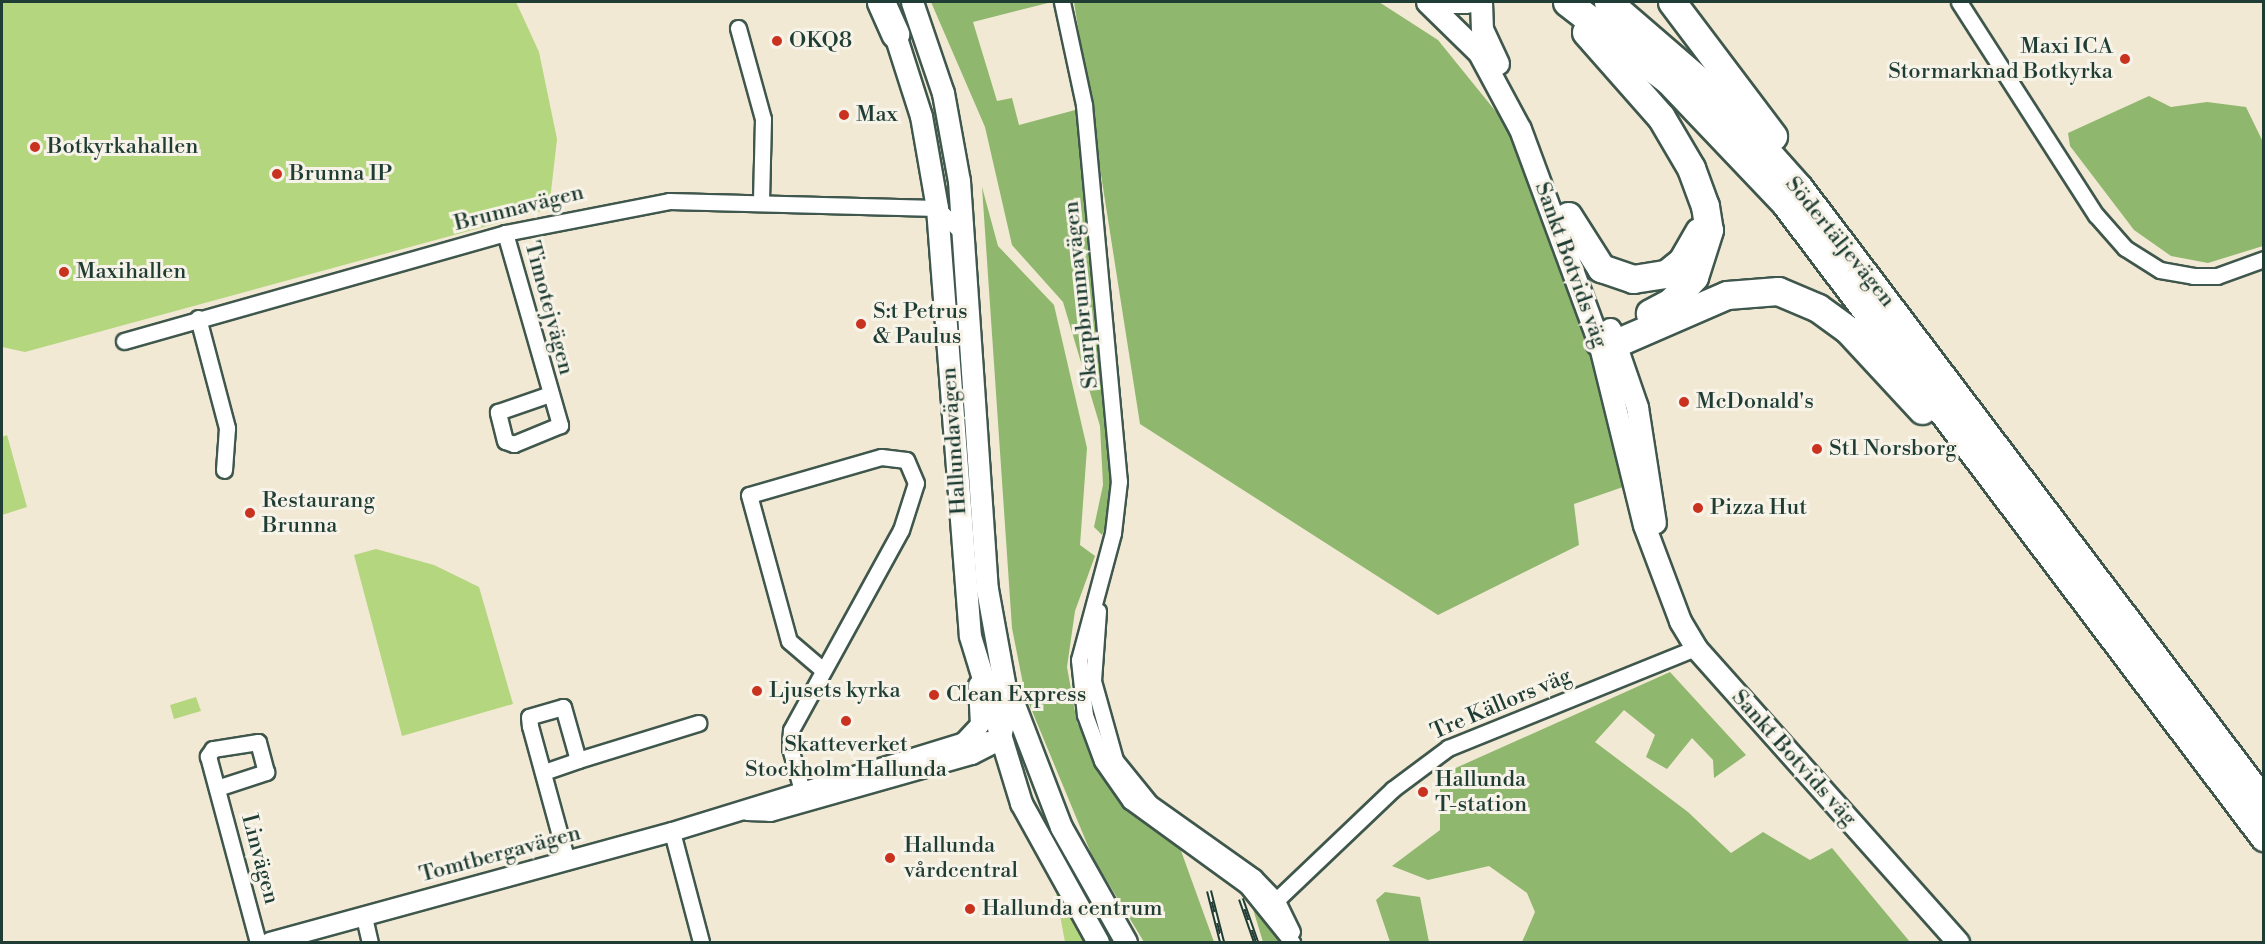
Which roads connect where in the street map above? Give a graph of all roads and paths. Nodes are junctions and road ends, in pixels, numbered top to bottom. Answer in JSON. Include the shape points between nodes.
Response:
{"nodes":[{"id":1,"x":883,"y":2,"type":"edge"},
{"id":2,"x":1062,"y":2,"type":"edge"},
{"id":3,"x":1428,"y":2,"type":"edge"},
{"id":4,"x":1467,"y":2,"type":"edge"},
{"id":5,"x":1481,"y":2,"type":"edge"},
{"id":6,"x":1555,"y":2,"type":"edge"},
{"id":7,"x":1567,"y":2,"type":"edge"},
{"id":8,"x":1608,"y":2,"type":"edge"},
{"id":9,"x":1672,"y":2,"type":"edge"},
{"id":10,"x":1959,"y":2,"type":"edge"},
{"id":11,"x":915,"y":7,"type":"edge"},
{"id":12,"x":738,"y":28,"type":"dead end"},
{"id":13,"x":895,"y":34,"type":"joint"},
{"id":14,"x":959,"y":181,"type":"junction"},
{"id":15,"x":761,"y":201,"type":"junction"},
{"id":16,"x":1705,"y":206,"type":"junction"},
{"id":17,"x":937,"y":208,"type":"junction"},
{"id":18,"x":1568,"y":216,"type":"junction"},
{"id":19,"x":505,"y":233,"type":"junction"},
{"id":20,"x":965,"y":239,"type":"junction"},
{"id":21,"x":2264,"y":259,"type":"edge"},
{"id":22,"x":1883,"y":295,"type":"junction"},
{"id":23,"x":198,"y":318,"type":"junction"},
{"id":24,"x":1609,"y":338,"type":"junction"},
{"id":25,"x":124,"y":340,"type":"dead end"},
{"id":26,"x":550,"y":394,"type":"dead end"},
{"id":27,"x":224,"y":470,"type":"dead end"},
{"id":28,"x":2033,"y":514,"type":"junction"},
{"id":29,"x":970,"y":636,"type":"junction"},
{"id":30,"x":1696,"y":648,"type":"junction"},
{"id":31,"x":823,"y":670,"type":"junction"},
{"id":32,"x":1003,"y":673,"type":"junction"},
{"id":33,"x":698,"y":723,"type":"dead end"},
{"id":34,"x":999,"y":741,"type":"junction"},
{"id":35,"x":968,"y":748,"type":"junction"},
{"id":36,"x":578,"y":760,"type":"junction"},
{"id":37,"x":544,"y":772,"type":"junction"},
{"id":38,"x":217,"y":788,"type":"dead end"},
{"id":39,"x":803,"y":795,"type":"junction"},
{"id":40,"x":2264,"y":802,"type":"edge"},
{"id":41,"x":1021,"y":803,"type":"junction"},
{"id":42,"x":672,"y":832,"type":"junction"},
{"id":43,"x":2264,"y":837,"type":"edge"},
{"id":44,"x":567,"y":861,"type":"junction"},
{"id":45,"x":1091,"y":887,"type":"junction"},
{"id":46,"x":1272,"y":905,"type":"junction"},
{"id":47,"x":364,"y":917,"type":"junction"},
{"id":48,"x":258,"y":942,"type":"edge"},
{"id":49,"x":270,"y":942,"type":"edge"},
{"id":50,"x":370,"y":942,"type":"edge"},
{"id":51,"x":701,"y":942,"type":"edge"},
{"id":52,"x":1098,"y":942,"type":"edge"},
{"id":53,"x":1126,"y":942,"type":"edge"},
{"id":54,"x":1294,"y":942,"type":"edge"},
{"id":55,"x":1958,"y":942,"type":"edge"}],
"edges":[{"from":1,"to":13,"type":"highway"},
{"from":2,"to":46,"type":"street","name":"Skarpbrunnavägen","via":[[1084,105],[1117,440],[1119,505],[1101,584],[1093,681],[1115,760],[1150,803],[1254,877]]},
{"from":3,"to":4,"type":"main road"},
{"from":3,"to":24,"type":"main road","name":"Sankt Botvids väg","via":[[1479,53],[1508,102]]},
{"from":5,"to":18,"type":"main road","name":"Sankt Botvids väg","via":[[1485,41],[1526,115]]},
{"from":6,"to":16,"type":"highway","via":[[1661,117],[1691,168]]},
{"from":7,"to":28,"type":"highway","via":[[1668,80],[1785,203]]},
{"from":8,"to":22,"type":"highway","name":"Södertäljevägen","via":[[1716,96]]},
{"from":9,"to":22,"type":"highway","via":[[1838,221]]},
{"from":10,"to":21,"type":"street","via":[[2096,214],[2125,248],[2160,270],[2193,276],[2217,276]]},
{"from":11,"to":14,"type":"main road","name":"Hallundavägen","via":[[942,93]]},
{"from":12,"to":15,"type":"street","via":[[762,119]]},
{"from":13,"to":17,"type":"main road","name":"Hallundavägen","via":[[921,116]]},
{"from":14,"to":17,"type":"street"},
{"from":14,"to":20,"type":"main road","name":"Hallundavägen"},
{"from":15,"to":17,"type":"street","name":"Brunnavägen"},
{"from":15,"to":19,"type":"street","name":"Brunnavägen","via":[[669,201]]},
{"from":16,"to":18,"type":"highway","via":[[1682,261],[1649,279],[1616,276],[1601,268]]},
{"from":16,"to":24,"type":"highway","via":[[1709,230],[1694,278],[1671,302]]},
{"from":17,"to":20,"type":"street","via":[[953,219]]},
{"from":17,"to":29,"type":"main road","name":"Hallundavägen"},
{"from":18,"to":24,"type":"main road","name":"Sankt Botvids väg"},
{"from":19,"to":23,"type":"street","name":"Brunnavägen"},
{"from":19,"to":26,"type":"street","name":"Timotejvägen"},
{"from":20,"to":32,"type":"main road","name":"Hallundavägen","via":[[987,589]]},
{"from":22,"to":28,"type":"highway","name":"Södertäljevägen"},
{"from":23,"to":25,"type":"street","name":"Brunnavägen"},
{"from":23,"to":27,"type":"street","via":[[227,428]]},
{"from":24,"to":28,"type":"highway","via":[[1746,290],[1792,296],[1848,330]]},
{"from":24,"to":30,"type":"main road","name":"Sankt Botvids väg","via":[[1657,556],[1670,599]]},
{"from":28,"to":40,"type":"highway"},
{"from":28,"to":43,"type":"highway"},
{"from":29,"to":34,"type":"main road","name":"Hallundavägen"},
{"from":29,"to":35,"type":"street","via":[[982,714]]},
{"from":30,"to":46,"type":"street","name":"Tre Källors väg","via":[[1448,748],[1393,789]]},
{"from":30,"to":55,"type":"main road","name":"Sankt Botvids väg"},
{"from":31,"to":31,"type":"street","via":[[902,530],[916,483],[906,460],[881,457],[750,495],[789,641]]},
{"from":31,"to":39,"type":"street","via":[[791,729],[790,748]]},
{"from":32,"to":34,"type":"main road","name":"Hallundavägen","via":[[1009,718]]},
{"from":32,"to":45,"type":"main road","name":"Hallundavägen","via":[[1044,788]]},
{"from":33,"to":36,"type":"street"},
{"from":34,"to":35,"type":"street","name":"Tomtbergavägen"},
{"from":34,"to":41,"type":"main road","name":"Hallundavägen"},
{"from":34,"to":45,"type":"main road","name":"Hallundavägen","via":[[1013,749],[1050,833]]},
{"from":35,"to":39,"type":"street","name":"Tomtbergavägen"},
{"from":35,"to":41,"type":"street","via":[[998,761]]},
{"from":36,"to":37,"type":"street"},
{"from":36,"to":37,"type":"street","via":[[563,707],[540,711],[529,717]]},
{"from":37,"to":44,"type":"street"},
{"from":38,"to":48,"type":"street","name":"Linvägen"},
{"from":39,"to":42,"type":"street","name":"Tomtbergavägen"},
{"from":41,"to":52,"type":"main road","name":"Hallundavägen"},
{"from":42,"to":44,"type":"street","name":"Tomtbergavägen"},
{"from":42,"to":51,"type":"street"},
{"from":44,"to":47,"type":"street","name":"Tomtbergavägen"},
{"from":45,"to":53,"type":"main road","name":"Hallundavägen"},
{"from":46,"to":54,"type":"street","name":"Skarpbrunnavägen"},
{"from":47,"to":49,"type":"street","name":"Tomtbergavägen"},
{"from":47,"to":50,"type":"street"}]}
